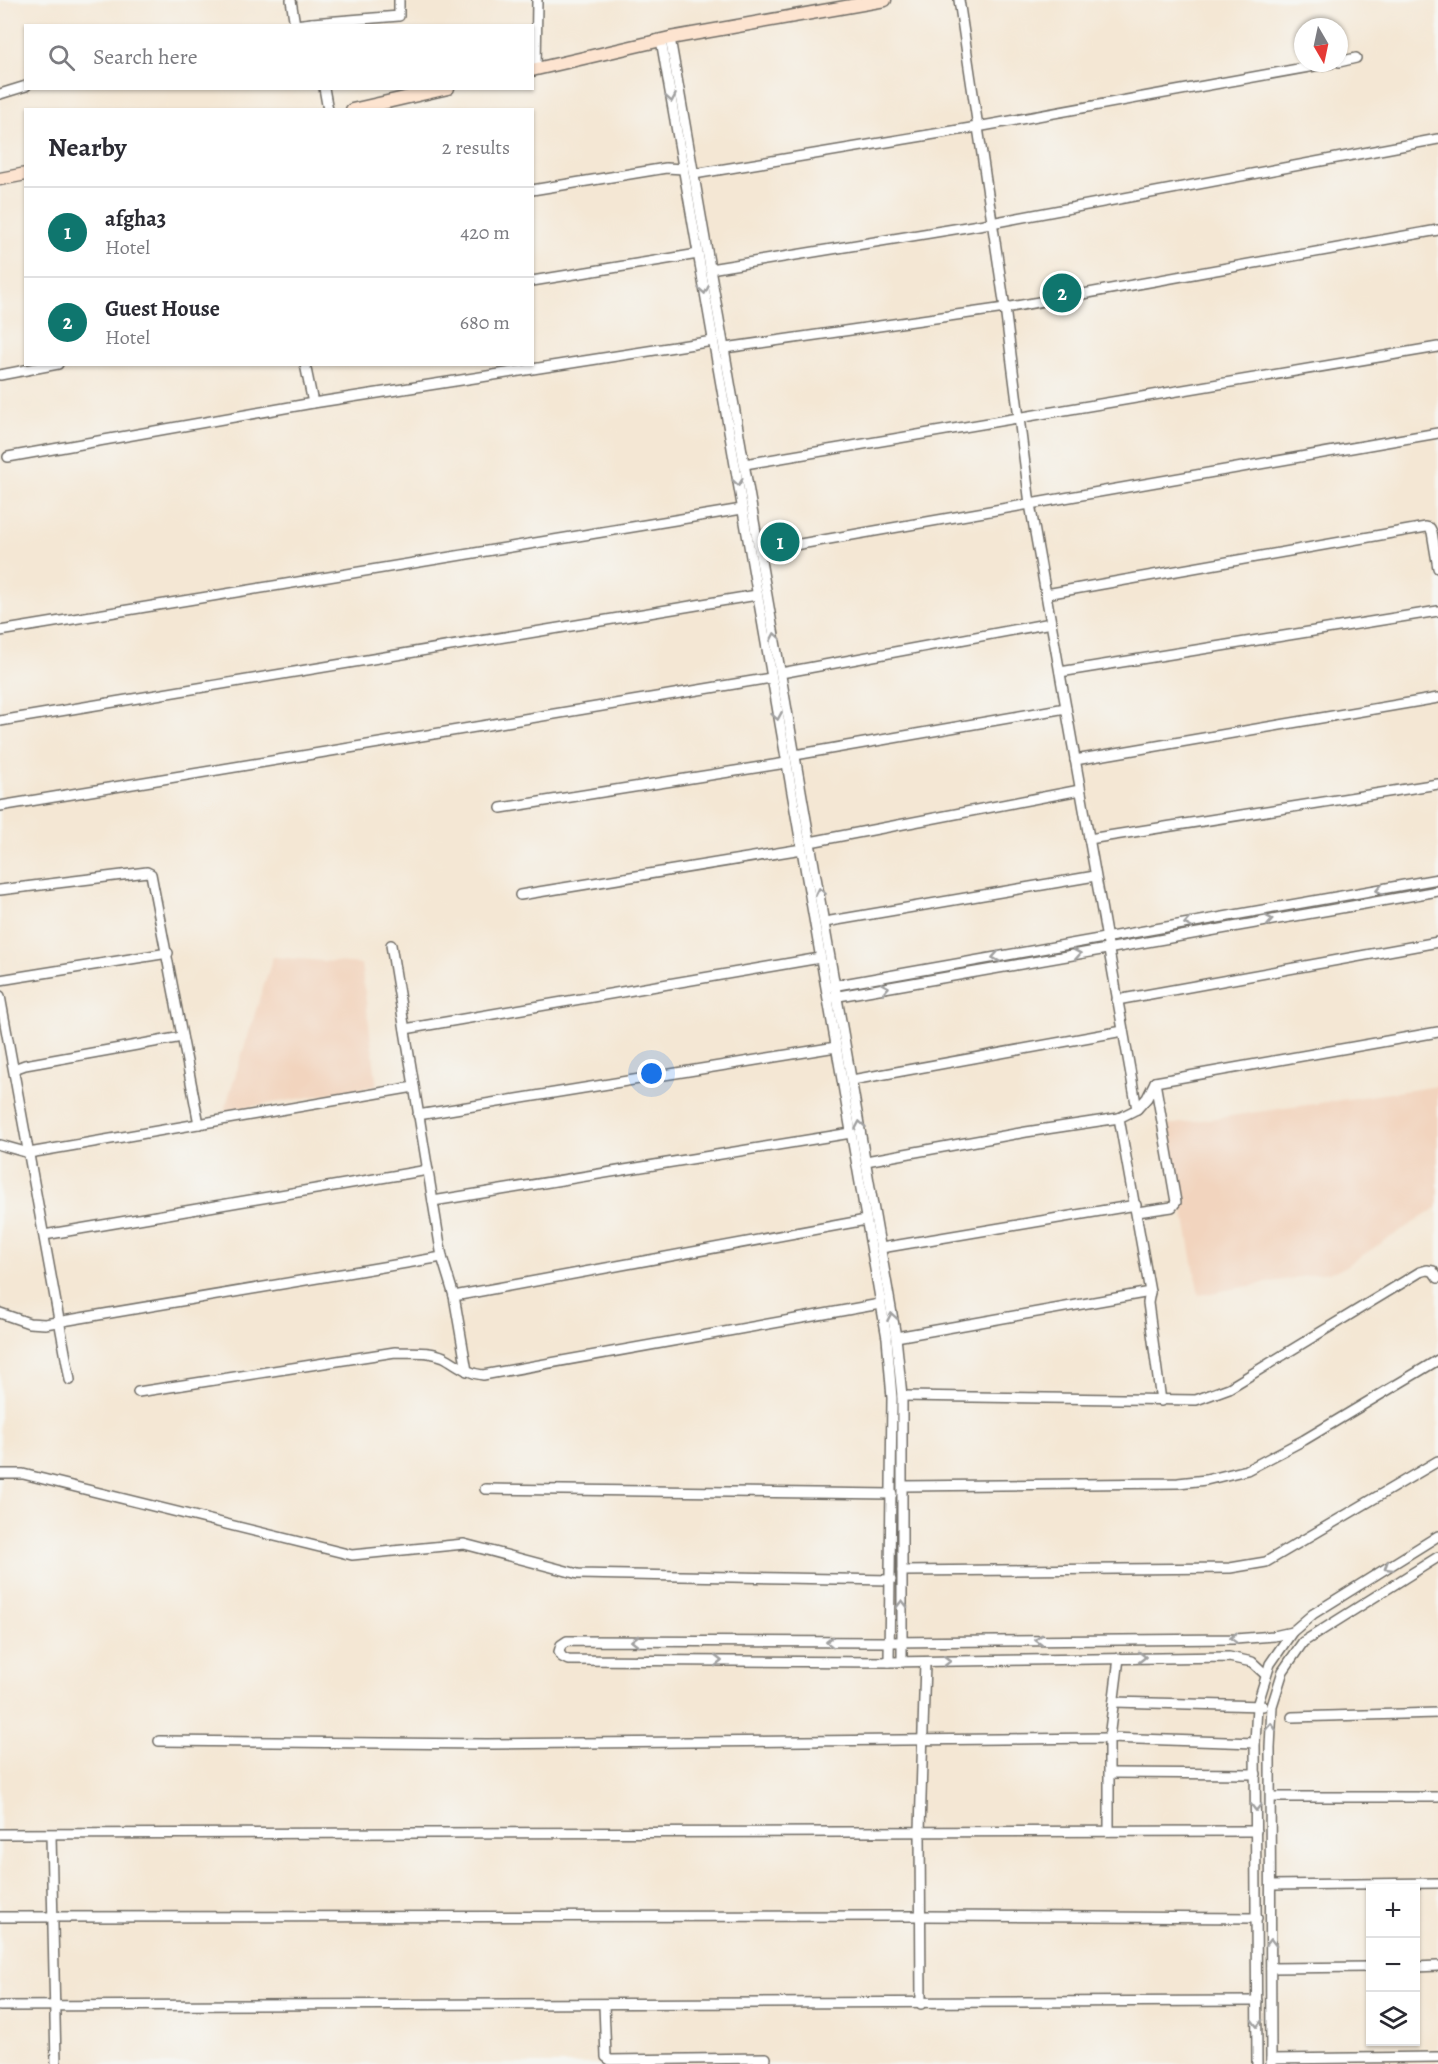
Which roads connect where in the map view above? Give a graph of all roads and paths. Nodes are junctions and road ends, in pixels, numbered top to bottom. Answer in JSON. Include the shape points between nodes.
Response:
{"nodes":[{"id":1,"x":291,"y":0,"type":"edge"},
{"id":2,"x":399,"y":0,"type":"edge"},
{"id":3,"x":537,"y":0,"type":"edge"},
{"id":4,"x":885,"y":0,"type":"edge"},
{"id":5,"x":959,"y":0,"type":"edge"},
{"id":6,"x":294,"y":24,"type":"edge"},
{"id":7,"x":312,"y":24,"type":"edge"},
{"id":8,"x":666,"y":39,"type":"junction"},
{"id":9,"x":1356,"y":58,"type":"dead end"},
{"id":10,"x":1348,"y":60,"type":"edge"},
{"id":11,"x":534,"y":70,"type":"edge"},
{"id":12,"x":1294,"y":70,"type":"edge"},
{"id":13,"x":24,"y":87,"type":"edge"},
{"id":14,"x":324,"y":90,"type":"edge"},
{"id":15,"x":439,"y":90,"type":"edge"},
{"id":16,"x":0,"y":94,"type":"edge"},
{"id":17,"x":328,"y":108,"type":"edge"},
{"id":18,"x":361,"y":108,"type":"edge"},
{"id":19,"x":977,"y":127,"type":"junction"},
{"id":20,"x":1438,"y":140,"type":"edge"},
{"id":21,"x":684,"y":169,"type":"junction"},
{"id":22,"x":24,"y":174,"type":"edge"},
{"id":23,"x":694,"y":174,"type":"junction"},
{"id":24,"x":0,"y":178,"type":"edge"},
{"id":25,"x":534,"y":190,"type":"edge"},
{"id":26,"x":991,"y":224,"type":"junction"},
{"id":27,"x":1438,"y":230,"type":"edge"},
{"id":28,"x":698,"y":254,"type":"junction"},
{"id":29,"x":710,"y":269,"type":"junction"},
{"id":30,"x":534,"y":281,"type":"edge"},
{"id":31,"x":1005,"y":308,"type":"junction"},
{"id":32,"x":713,"y":341,"type":"junction"},
{"id":33,"x":1438,"y":347,"type":"edge"},
{"id":34,"x":725,"y":348,"type":"junction"},
{"id":35,"x":47,"y":366,"type":"edge"},
{"id":36,"x":305,"y":366,"type":"edge"},
{"id":37,"x":0,"y":375,"type":"edge"},
{"id":38,"x":313,"y":403,"type":"junction"},
{"id":39,"x":1018,"y":418,"type":"junction"},
{"id":40,"x":738,"y":424,"type":"junction"},
{"id":41,"x":728,"y":426,"type":"junction"},
{"id":42,"x":1438,"y":433,"type":"edge"},
{"id":43,"x":8,"y":457,"type":"dead end"},
{"id":44,"x":745,"y":464,"type":"junction"},
{"id":45,"x":1030,"y":504,"type":"junction"},
{"id":46,"x":742,"y":509,"type":"junction"},
{"id":47,"x":760,"y":551,"type":"junction"},
{"id":48,"x":1438,"y":568,"type":"edge"},
{"id":49,"x":1046,"y":594,"type":"junction"},
{"id":50,"x":757,"y":595,"type":"junction"},
{"id":51,"x":1438,"y":611,"type":"edge"},
{"id":52,"x":1051,"y":623,"type":"junction"},
{"id":53,"x":0,"y":631,"type":"edge"},
{"id":54,"x":1060,"y":672,"type":"junction"},
{"id":55,"x":781,"y":673,"type":"junction"},
{"id":56,"x":771,"y":678,"type":"junction"},
{"id":57,"x":1438,"y":698,"type":"edge"},
{"id":58,"x":1066,"y":708,"type":"junction"},
{"id":59,"x":0,"y":721,"type":"edge"},
{"id":60,"x":795,"y":755,"type":"junction"},
{"id":61,"x":1075,"y":760,"type":"junction"},
{"id":62,"x":786,"y":763,"type":"junction"},
{"id":63,"x":1438,"y":784,"type":"edge"},
{"id":64,"x":1080,"y":790,"type":"junction"},
{"id":65,"x":0,"y":806,"type":"edge"},
{"id":66,"x":501,"y":808,"type":"dead end"},
{"id":67,"x":1089,"y":839,"type":"junction"},
{"id":68,"x":810,"y":842,"type":"junction"},
{"id":69,"x":802,"y":849,"type":"junction"},
{"id":70,"x":1095,"y":876,"type":"junction"},
{"id":71,"x":1438,"y":879,"type":"edge"},
{"id":72,"x":0,"y":890,"type":"edge"},
{"id":73,"x":1438,"y":891,"type":"edge"},
{"id":74,"x":520,"y":895,"type":"dead end"},
{"id":75,"x":825,"y":922,"type":"junction"},
{"id":76,"x":1107,"y":938,"type":"junction"},
{"id":77,"x":1438,"y":942,"type":"edge"},
{"id":78,"x":391,"y":945,"type":"dead end"},
{"id":79,"x":1108,"y":948,"type":"junction"},
{"id":80,"x":168,"y":953,"type":"junction"},
{"id":81,"x":820,"y":958,"type":"junction"},
{"id":82,"x":0,"y":980,"type":"edge"},
{"id":83,"x":836,"y":985,"type":"junction"},
{"id":84,"x":826,"y":987,"type":"junction"},
{"id":85,"x":0,"y":996,"type":"edge"},
{"id":86,"x":838,"y":996,"type":"junction"},
{"id":87,"x":828,"y":998,"type":"junction"},
{"id":88,"x":1117,"y":1000,"type":"junction"},
{"id":89,"x":405,"y":1029,"type":"junction"},
{"id":90,"x":1123,"y":1031,"type":"junction"},
{"id":91,"x":1438,"y":1032,"type":"edge"},
{"id":92,"x":182,"y":1037,"type":"junction"},
{"id":93,"x":836,"y":1047,"type":"junction"},
{"id":94,"x":14,"y":1069,"type":"junction"},
{"id":95,"x":852,"y":1080,"type":"junction"},
{"id":96,"x":1155,"y":1082,"type":"junction"},
{"id":97,"x":414,"y":1087,"type":"junction"},
{"id":98,"x":1137,"y":1109,"type":"junction"},
{"id":99,"x":418,"y":1114,"type":"junction"},
{"id":100,"x":1119,"y":1118,"type":"junction"},
{"id":101,"x":199,"y":1124,"type":"junction"},
{"id":102,"x":850,"y":1133,"type":"junction"},
{"id":103,"x":0,"y":1145,"type":"edge"},
{"id":104,"x":29,"y":1153,"type":"junction"},
{"id":105,"x":866,"y":1161,"type":"junction"},
{"id":106,"x":428,"y":1170,"type":"junction"},
{"id":107,"x":433,"y":1201,"type":"junction"},
{"id":108,"x":1136,"y":1209,"type":"junction"},
{"id":109,"x":866,"y":1220,"type":"junction"},
{"id":110,"x":44,"y":1235,"type":"junction"},
{"id":111,"x":881,"y":1248,"type":"junction"},
{"id":112,"x":442,"y":1257,"type":"junction"},
{"id":113,"x":1438,"y":1278,"type":"edge"},
{"id":114,"x":1150,"y":1293,"type":"junction"},
{"id":115,"x":454,"y":1296,"type":"junction"},
{"id":116,"x":880,"y":1304,"type":"junction"},
{"id":117,"x":0,"y":1313,"type":"edge"},
{"id":118,"x":59,"y":1321,"type":"junction"},
{"id":119,"x":896,"y":1337,"type":"junction"},
{"id":120,"x":1438,"y":1360,"type":"edge"},
{"id":121,"x":467,"y":1371,"type":"junction"},
{"id":122,"x":895,"y":1379,"type":"junction"},
{"id":123,"x":70,"y":1380,"type":"dead end"},
{"id":124,"x":138,"y":1392,"type":"dead end"},
{"id":125,"x":902,"y":1396,"type":"junction"},
{"id":126,"x":1161,"y":1401,"type":"junction"},
{"id":127,"x":1438,"y":1461,"type":"edge"},
{"id":128,"x":0,"y":1474,"type":"edge"},
{"id":129,"x":903,"y":1486,"type":"junction"},
{"id":130,"x":485,"y":1489,"type":"dead end"},
{"id":131,"x":892,"y":1494,"type":"junction"},
{"id":132,"x":1438,"y":1536,"type":"edge"},
{"id":133,"x":1438,"y":1557,"type":"edge"},
{"id":134,"x":902,"y":1571,"type":"junction"},
{"id":135,"x":891,"y":1580,"type":"junction"},
{"id":136,"x":1292,"y":1632,"type":"junction"},
{"id":137,"x":889,"y":1642,"type":"junction"},
{"id":138,"x":902,"y":1642,"type":"junction"},
{"id":139,"x":1119,"y":1658,"type":"junction"},
{"id":140,"x":889,"y":1662,"type":"junction"},
{"id":141,"x":902,"y":1662,"type":"junction"},
{"id":142,"x":925,"y":1662,"type":"junction"},
{"id":143,"x":1266,"y":1675,"type":"junction"},
{"id":144,"x":1114,"y":1702,"type":"junction"},
{"id":145,"x":1257,"y":1706,"type":"junction"},
{"id":146,"x":1272,"y":1706,"type":"junction"},
{"id":147,"x":1438,"y":1713,"type":"edge"},
{"id":148,"x":1292,"y":1717,"type":"dead end"},
{"id":149,"x":1109,"y":1738,"type":"junction"},
{"id":150,"x":921,"y":1739,"type":"junction"},
{"id":151,"x":159,"y":1741,"type":"dead end"},
{"id":152,"x":1255,"y":1743,"type":"junction"},
{"id":153,"x":1110,"y":1773,"type":"junction"},
{"id":154,"x":1256,"y":1774,"type":"junction"},
{"id":155,"x":1271,"y":1797,"type":"junction"},
{"id":156,"x":1438,"y":1797,"type":"edge"},
{"id":157,"x":920,"y":1831,"type":"junction"},
{"id":158,"x":1109,"y":1831,"type":"junction"},
{"id":159,"x":1257,"y":1831,"type":"junction"},
{"id":160,"x":0,"y":1834,"type":"edge"},
{"id":161,"x":51,"y":1835,"type":"junction"},
{"id":162,"x":1438,"y":1883,"type":"edge"},
{"id":163,"x":1271,"y":1885,"type":"junction"},
{"id":164,"x":920,"y":1916,"type":"junction"},
{"id":165,"x":0,"y":1917,"type":"edge"},
{"id":166,"x":53,"y":1918,"type":"junction"},
{"id":167,"x":1257,"y":1918,"type":"junction"},
{"id":168,"x":1438,"y":1966,"type":"edge"},
{"id":169,"x":1366,"y":1967,"type":"edge"},
{"id":170,"x":1420,"y":1967,"type":"edge"},
{"id":171,"x":1271,"y":1968,"type":"junction"},
{"id":172,"x":1257,"y":2001,"type":"junction"},
{"id":173,"x":921,"y":2004,"type":"junction"},
{"id":174,"x":604,"y":2005,"type":"junction"},
{"id":175,"x":0,"y":2006,"type":"edge"},
{"id":176,"x":55,"y":2007,"type":"junction"},
{"id":177,"x":1438,"y":2057,"type":"edge"},
{"id":178,"x":766,"y":2058,"type":"dead end"},
{"id":179,"x":1271,"y":2062,"type":"edge"},
{"id":180,"x":56,"y":2064,"type":"edge"},
{"id":181,"x":1257,"y":2064,"type":"edge"}],
"edges":[{"from":1,"to":6,"type":"street"},
{"from":2,"to":7,"type":"street","via":[[399,16]]},
{"from":3,"to":11,"type":"street"},
{"from":4,"to":8,"type":"main road"},
{"from":5,"to":19,"type":"street"},
{"from":8,"to":11,"type":"main road"},
{"from":8,"to":21,"type":"street","one_way":true},
{"from":8,"to":23,"type":"street"},
{"from":9,"to":10,"type":"street"},
{"from":12,"to":19,"type":"street"},
{"from":13,"to":16,"type":"street"},
{"from":14,"to":17,"type":"street"},
{"from":15,"to":18,"type":"main road"},
{"from":19,"to":23,"type":"street"},
{"from":19,"to":26,"type":"street"},
{"from":20,"to":26,"type":"street"},
{"from":21,"to":25,"type":"street","via":[[666,168]]},
{"from":21,"to":28,"type":"street"},
{"from":22,"to":24,"type":"main road"},
{"from":23,"to":29,"type":"street"},
{"from":26,"to":29,"type":"street"},
{"from":26,"to":31,"type":"street"},
{"from":27,"to":31,"type":"street"},
{"from":28,"to":30,"type":"street"},
{"from":28,"to":32,"type":"street","one_way":true},
{"from":29,"to":34,"type":"street"},
{"from":31,"to":34,"type":"street"},
{"from":31,"to":39,"type":"street"},
{"from":32,"to":38,"type":"street"},
{"from":32,"to":41,"type":"street"},
{"from":33,"to":39,"type":"street"},
{"from":34,"to":40,"type":"street"},
{"from":35,"to":37,"type":"street"},
{"from":36,"to":38,"type":"street"},
{"from":38,"to":43,"type":"street"},
{"from":39,"to":44,"type":"street"},
{"from":39,"to":45,"type":"street"},
{"from":40,"to":41,"type":"street"},
{"from":40,"to":44,"type":"street"},
{"from":41,"to":46,"type":"street","one_way":true},
{"from":42,"to":45,"type":"street"},
{"from":44,"to":47,"type":"street"},
{"from":45,"to":47,"type":"street"},
{"from":45,"to":49,"type":"street"},
{"from":46,"to":50,"type":"street"},
{"from":46,"to":53,"type":"street"},
{"from":55,"to":47,"type":"street","one_way":true},
{"from":48,"to":49,"type":"street","via":[[1432,532],[1426,527]]},
{"from":49,"to":52,"type":"street"},
{"from":50,"to":56,"type":"street"},
{"from":50,"to":59,"type":"street"},
{"from":51,"to":54,"type":"street"},
{"from":52,"to":54,"type":"street"},
{"from":52,"to":55,"type":"street"},
{"from":54,"to":58,"type":"street"},
{"from":55,"to":60,"type":"street"},
{"from":56,"to":62,"type":"street","one_way":true},
{"from":56,"to":65,"type":"street"},
{"from":57,"to":61,"type":"street"},
{"from":58,"to":60,"type":"street"},
{"from":58,"to":61,"type":"street"},
{"from":60,"to":68,"type":"street"},
{"from":61,"to":64,"type":"street"},
{"from":62,"to":66,"type":"street"},
{"from":62,"to":69,"type":"street"},
{"from":63,"to":67,"type":"street"},
{"from":64,"to":67,"type":"street"},
{"from":64,"to":68,"type":"street"},
{"from":67,"to":70,"type":"street"},
{"from":75,"to":68,"type":"street","one_way":true},
{"from":69,"to":74,"type":"street"},
{"from":69,"to":81,"type":"street"},
{"from":70,"to":75,"type":"street"},
{"from":70,"to":76,"type":"street"},
{"from":71,"to":76,"type":"street","one_way":true},
{"from":72,"to":80,"type":"street","via":[[147,872],[153,879]]},
{"from":79,"to":73,"type":"street","one_way":true},
{"from":75,"to":83,"type":"street"},
{"from":76,"to":79,"type":"street"},
{"from":76,"to":83,"type":"street","one_way":true},
{"from":77,"to":88,"type":"street"},
{"from":78,"to":89,"type":"street"},
{"from":86,"to":79,"type":"street","one_way":true},
{"from":79,"to":88,"type":"street"},
{"from":80,"to":82,"type":"street"},
{"from":80,"to":92,"type":"street"},
{"from":81,"to":84,"type":"street"},
{"from":81,"to":89,"type":"street"},
{"from":83,"to":84,"type":"street"},
{"from":83,"to":86,"type":"street"},
{"from":84,"to":87,"type":"street"},
{"from":85,"to":94,"type":"street"},
{"from":86,"to":87,"type":"street"},
{"from":86,"to":95,"type":"street"},
{"from":87,"to":93,"type":"street"},
{"from":88,"to":90,"type":"street"},
{"from":89,"to":97,"type":"street"},
{"from":90,"to":95,"type":"street"},
{"from":90,"to":98,"type":"street"},
{"from":91,"to":96,"type":"street"},
{"from":92,"to":94,"type":"street"},
{"from":92,"to":101,"type":"street"},
{"from":93,"to":99,"type":"street"},
{"from":93,"to":102,"type":"street"},
{"from":94,"to":104,"type":"street"},
{"from":105,"to":95,"type":"street","one_way":true},
{"from":96,"to":98,"type":"street"},
{"from":96,"to":108,"type":"street","via":[[1176,1203],[1172,1207]]},
{"from":97,"to":99,"type":"street"},
{"from":97,"to":101,"type":"street"},
{"from":98,"to":100,"type":"street"},
{"from":99,"to":106,"type":"street"},
{"from":100,"to":105,"type":"street"},
{"from":100,"to":108,"type":"street"},
{"from":101,"to":104,"type":"street"},
{"from":102,"to":107,"type":"street"},
{"from":102,"to":109,"type":"street"},
{"from":103,"to":104,"type":"street"},
{"from":104,"to":110,"type":"street"},
{"from":105,"to":111,"type":"street"},
{"from":106,"to":107,"type":"street"},
{"from":106,"to":110,"type":"street"},
{"from":107,"to":112,"type":"street"},
{"from":108,"to":111,"type":"street"},
{"from":108,"to":114,"type":"street"},
{"from":109,"to":115,"type":"street"},
{"from":109,"to":116,"type":"street"},
{"from":110,"to":118,"type":"street"},
{"from":119,"to":111,"type":"street","one_way":true},
{"from":112,"to":115,"type":"street"},
{"from":112,"to":118,"type":"street"},
{"from":113,"to":126,"type":"street","via":[[1433,1271],[1419,1272],[1229,1388],[1196,1400]]},
{"from":114,"to":119,"type":"street"},
{"from":114,"to":126,"type":"street","via":[[1148,1303]]},
{"from":115,"to":121,"type":"street"},
{"from":116,"to":121,"type":"street","via":[[483,1375]]},
{"from":116,"to":122,"type":"street"},
{"from":117,"to":118,"type":"street","via":[[29,1323]]},
{"from":118,"to":123,"type":"street"},
{"from":119,"to":122,"type":"street"},
{"from":120,"to":129,"type":"street","via":[[1247,1470],[1206,1480]]},
{"from":121,"to":124,"type":"street","via":[[430,1353],[395,1352]]},
{"from":122,"to":125,"type":"street"},
{"from":122,"to":131,"type":"street"},
{"from":125,"to":126,"type":"street"},
{"from":125,"to":129,"type":"street"},
{"from":127,"to":134,"type":"street","via":[[1266,1562],[1230,1568]]},
{"from":128,"to":135,"type":"street","via":[[22,1474],[352,1555],[464,1544],[578,1574]]},
{"from":129,"to":134,"type":"street"},
{"from":130,"to":131,"type":"street"},
{"from":131,"to":135,"type":"street"},
{"from":132,"to":136,"type":"street","one_way":true,"via":[[1313,1614]]},
{"from":133,"to":146,"type":"street","via":[[1303,1642],[1283,1671]]},
{"from":138,"to":134,"type":"street","one_way":true},
{"from":135,"to":137,"type":"street"},
{"from":136,"to":138,"type":"street","one_way":true,"via":[[1235,1639]]},
{"from":136,"to":143,"type":"street"},
{"from":137,"to":138,"type":"street"},
{"from":137,"to":140,"type":"street"},
{"from":137,"to":140,"type":"street","one_way":true,"via":[[567,1641],[559,1652],[568,1660]]},
{"from":138,"to":141,"type":"street"},
{"from":142,"to":139,"type":"street","one_way":true},
{"from":139,"to":143,"type":"street","one_way":true,"via":[[1237,1658],[1252,1662]]},
{"from":139,"to":144,"type":"street"},
{"from":140,"to":141,"type":"street"},
{"from":141,"to":142,"type":"street"},
{"from":142,"to":150,"type":"street"},
{"from":143,"to":145,"type":"street"},
{"from":144,"to":145,"type":"street"},
{"from":144,"to":149,"type":"street"},
{"from":145,"to":146,"type":"street"},
{"from":145,"to":152,"type":"street"},
{"from":155,"to":146,"type":"street","one_way":true},
{"from":147,"to":148,"type":"street"},
{"from":149,"to":150,"type":"street"},
{"from":149,"to":152,"type":"street"},
{"from":149,"to":153,"type":"street"},
{"from":150,"to":151,"type":"street","via":[[487,1744]]},
{"from":150,"to":157,"type":"street"},
{"from":152,"to":154,"type":"street"},
{"from":153,"to":154,"type":"street"},
{"from":153,"to":158,"type":"street"},
{"from":154,"to":159,"type":"street","one_way":true},
{"from":155,"to":156,"type":"street"},
{"from":155,"to":163,"type":"street"},
{"from":157,"to":158,"type":"street"},
{"from":157,"to":161,"type":"street"},
{"from":157,"to":164,"type":"street"},
{"from":158,"to":159,"type":"street"},
{"from":159,"to":167,"type":"street"},
{"from":160,"to":161,"type":"street"},
{"from":161,"to":166,"type":"street"},
{"from":162,"to":163,"type":"street"},
{"from":171,"to":163,"type":"street","one_way":true},
{"from":164,"to":166,"type":"street"},
{"from":164,"to":167,"type":"street"},
{"from":164,"to":173,"type":"street"},
{"from":165,"to":166,"type":"street"},
{"from":166,"to":176,"type":"street"},
{"from":167,"to":172,"type":"street"},
{"from":168,"to":170,"type":"street"},
{"from":169,"to":171,"type":"street"},
{"from":171,"to":179,"type":"street"},
{"from":172,"to":173,"type":"street"},
{"from":172,"to":181,"type":"street","one_way":true},
{"from":173,"to":174,"type":"street"},
{"from":174,"to":176,"type":"street"},
{"from":174,"to":178,"type":"street","via":[[606,2057],[610,2060]]},
{"from":175,"to":176,"type":"street"},
{"from":176,"to":180,"type":"street"},
{"from":177,"to":179,"type":"street"}]}
